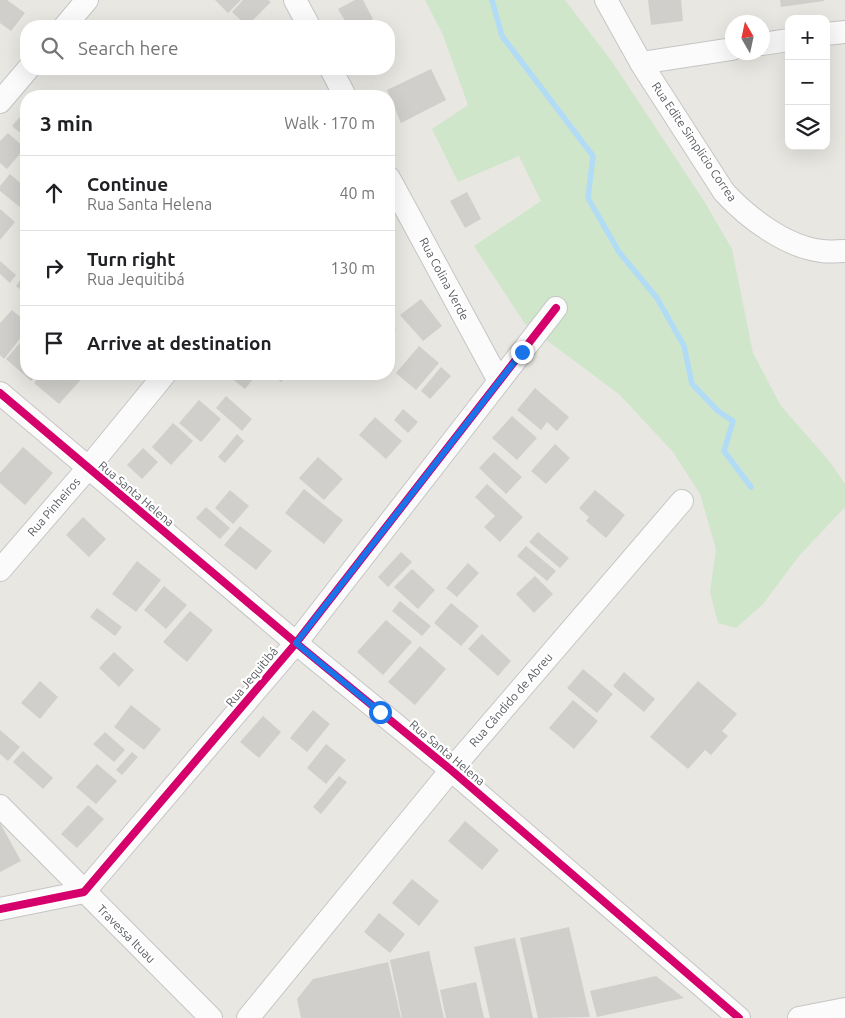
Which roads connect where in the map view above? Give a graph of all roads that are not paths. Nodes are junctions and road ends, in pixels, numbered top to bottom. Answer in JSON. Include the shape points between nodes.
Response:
{"nodes":[{"id":1,"x":87,"y":0,"type":"edge"},
{"id":2,"x":295,"y":0,"type":"edge"},
{"id":3,"x":606,"y":0,"type":"edge"},
{"id":4,"x":70,"y":20,"type":"edge"},
{"id":5,"x":306,"y":20,"type":"edge"},
{"id":6,"x":845,"y":32,"type":"edge"},
{"id":7,"x":830,"y":34,"type":"edge"},
{"id":8,"x":785,"y":41,"type":"edge"},
{"id":9,"x":770,"y":43,"type":"edge"},
{"id":10,"x":725,"y":50,"type":"edge"},
{"id":11,"x":641,"y":63,"type":"junction"},
{"id":12,"x":23,"y":75,"type":"edge"},
{"id":13,"x":334,"y":75,"type":"edge"},
{"id":14,"x":342,"y":90,"type":"edge"},
{"id":15,"x":0,"y":102,"type":"edge"},
{"id":16,"x":395,"y":189,"type":"edge"},
{"id":17,"x":845,"y":251,"type":"edge"},
{"id":18,"x":556,"y":308,"type":"dead end"},
{"id":19,"x":160,"y":380,"type":"edge"},
{"id":20,"x":499,"y":381,"type":"junction"},
{"id":21,"x":0,"y":393,"type":"edge"},
{"id":22,"x":88,"y":468,"type":"junction"},
{"id":23,"x":682,"y":501,"type":"dead end"},
{"id":24,"x":0,"y":570,"type":"edge"},
{"id":25,"x":296,"y":643,"type":"junction"},
{"id":26,"x":451,"y":770,"type":"junction"},
{"id":27,"x":0,"y":806,"type":"edge"},
{"id":28,"x":84,"y":892,"type":"junction"},
{"id":29,"x":0,"y":909,"type":"edge"},
{"id":30,"x":845,"y":1009,"type":"edge"},
{"id":31,"x":211,"y":1018,"type":"edge"},
{"id":32,"x":248,"y":1018,"type":"edge"},
{"id":33,"x":739,"y":1018,"type":"edge"},
{"id":34,"x":799,"y":1018,"type":"edge"}],
"edges":[{"from":1,"to":4,"type":"street"},
{"from":2,"to":5,"type":"street"},
{"from":3,"to":11,"type":"street","name":"Rua Edite Simplicio Correa"},
{"from":6,"to":7,"type":"street"},
{"from":8,"to":9,"type":"street"},
{"from":10,"to":11,"type":"street"},
{"from":11,"to":17,"type":"street","name":"Rua Edite Simplicio Correa","via":[[724,192],[738,208],[777,235],[799,245],[821,251]]},
{"from":12,"to":15,"type":"street"},
{"from":13,"to":14,"type":"street"},
{"from":16,"to":20,"type":"street","name":"Rua Colina Verde"},
{"from":18,"to":20,"type":"street","name":"Rua Jequitibá"},
{"from":19,"to":22,"type":"street","name":"Rua Pinheiros"},
{"from":20,"to":25,"type":"street","name":"Rua Jequitibá"},
{"from":21,"to":22,"type":"street","name":"Rua Santa Helena"},
{"from":22,"to":24,"type":"street","name":"Rua Pinheiros"},
{"from":22,"to":25,"type":"street","name":"Rua Santa Helena"},
{"from":23,"to":26,"type":"street","name":"Rua Cândido de Abreu"},
{"from":25,"to":26,"type":"street","name":"Rua Santa Helena"},
{"from":25,"to":28,"type":"street","name":"Rua Jequitibá"},
{"from":26,"to":32,"type":"street","name":"Rua Cândido de Abreu"},
{"from":26,"to":33,"type":"street","name":"Rua Santa Helena"},
{"from":27,"to":28,"type":"street","name":"Travessa Ituau"},
{"from":28,"to":29,"type":"street"},
{"from":28,"to":31,"type":"street","name":"Travessa Ituau"},
{"from":30,"to":34,"type":"street"}]}
